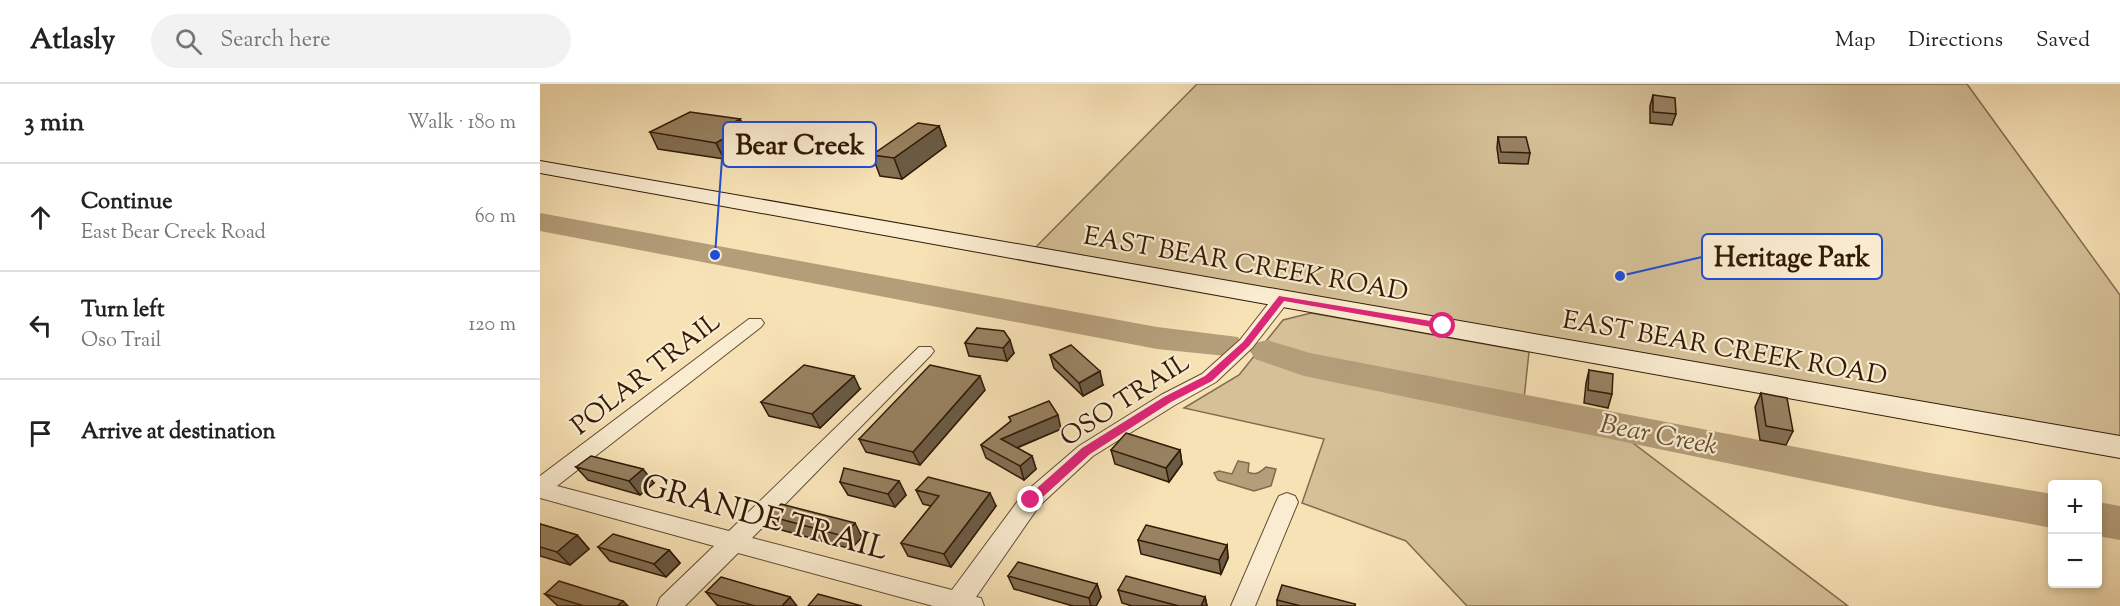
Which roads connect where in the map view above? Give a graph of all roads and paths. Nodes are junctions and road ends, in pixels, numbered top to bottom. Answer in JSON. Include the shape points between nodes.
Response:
{"nodes":[{"id":1,"x":540,"y":167,"type":"edge"},
{"id":2,"x":1282,"y":298,"type":"junction"},
{"id":3,"x":754,"y":323,"type":"dead end"},
{"id":4,"x":925,"y":351,"type":"dead end"},
{"id":5,"x":2120,"y":447,"type":"edge"},
{"id":6,"x":540,"y":489,"type":"edge"},
{"id":7,"x":1287,"y":502,"type":"dead end"},
{"id":8,"x":734,"y":541,"type":"junction"},
{"id":9,"x":962,"y":605,"type":"edge"},
{"id":10,"x":669,"y":606,"type":"edge"},
{"id":11,"x":1242,"y":606,"type":"edge"}],
"edges":[{"from":1,"to":2,"type":"main road","name":"EAST BEAR CREEK ROAD"},
{"from":2,"to":5,"type":"main road","name":"EAST BEAR CREEK ROAD"},
{"from":2,"to":9,"type":"street","name":"OSO TRAIL","via":[[1246,344],[1209,378],[1086,451],[1031,500]]},
{"from":3,"to":6,"type":"street","name":"POLAR TRAIL"},
{"from":4,"to":8,"type":"street"},
{"from":6,"to":8,"type":"street","name":"GRANDE TRAIL"},
{"from":7,"to":11,"type":"street"},
{"from":8,"to":9,"type":"street","name":"GRANDE TRAIL"},
{"from":8,"to":10,"type":"street"}]}
